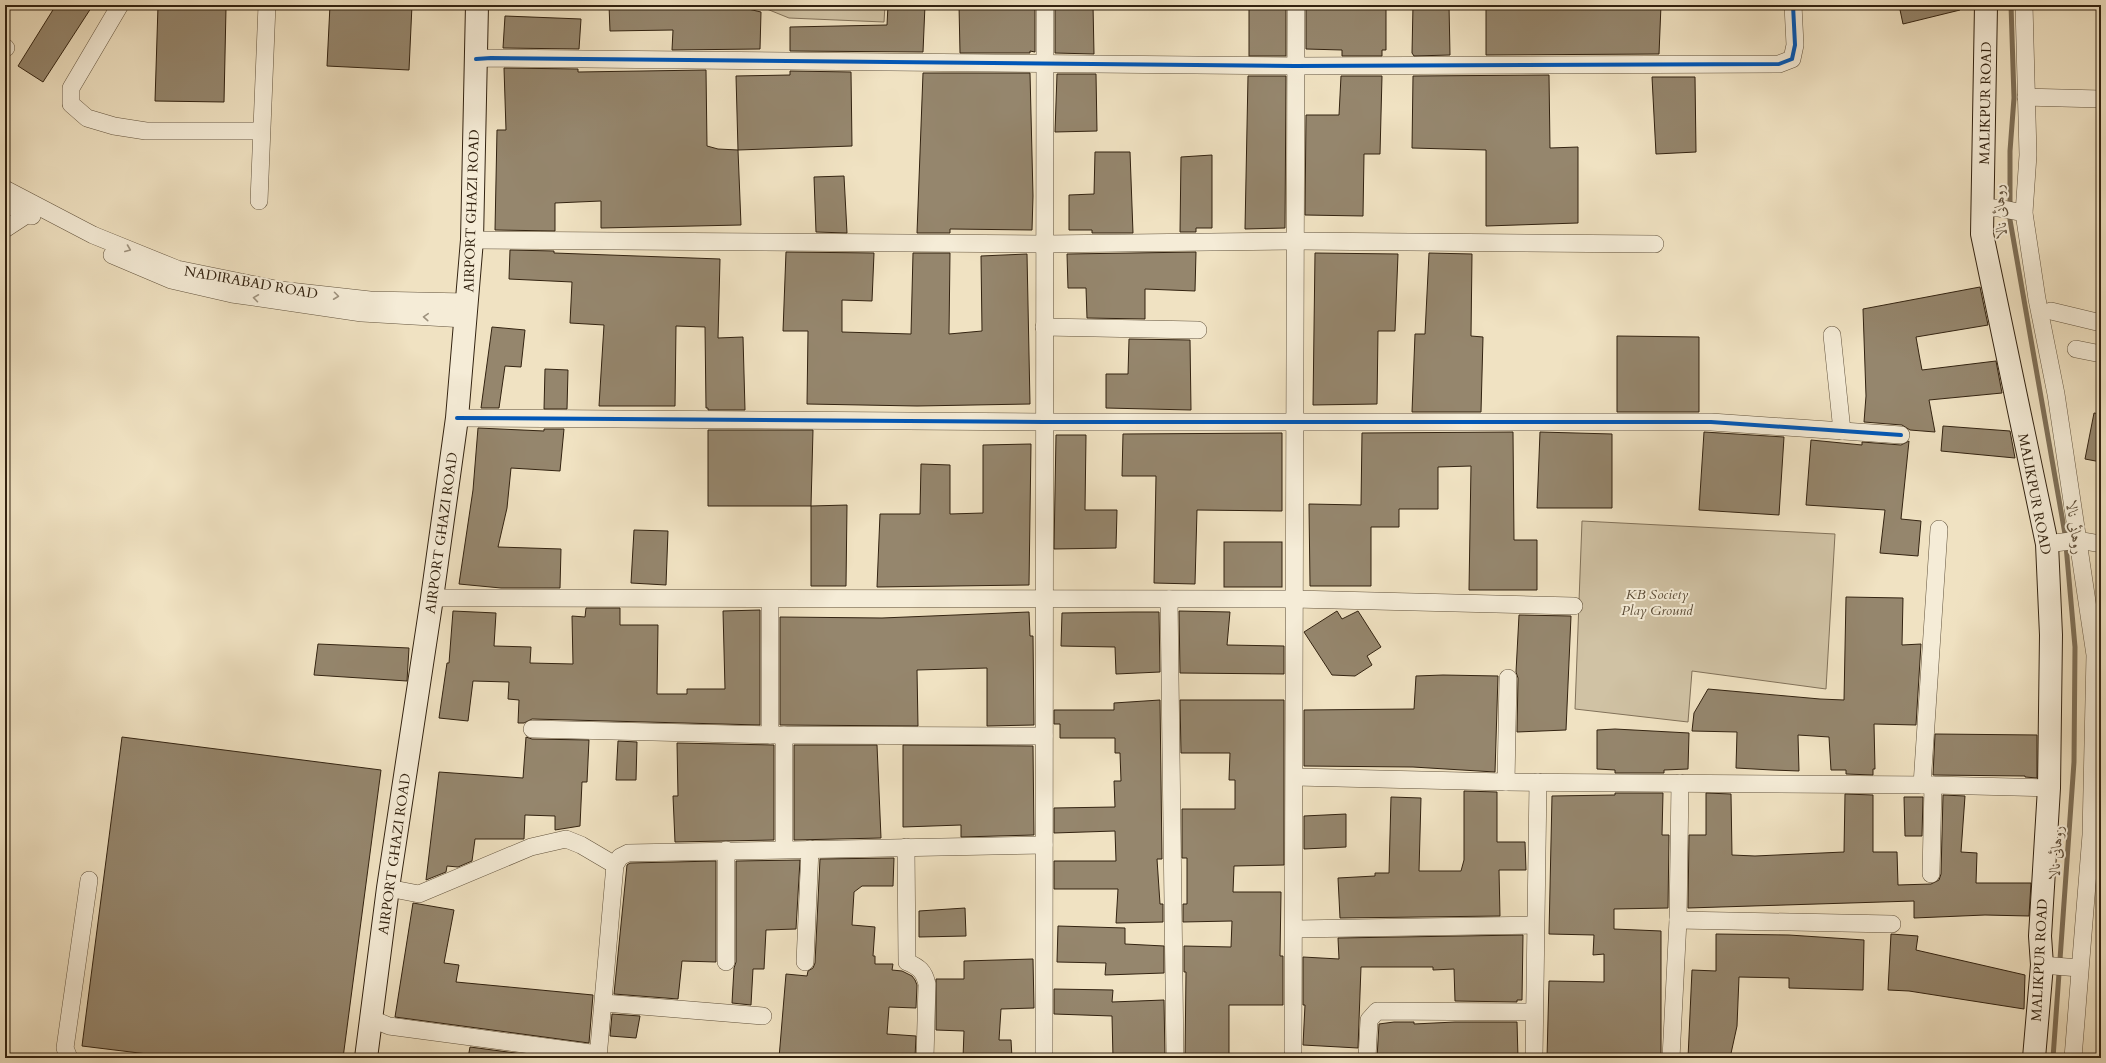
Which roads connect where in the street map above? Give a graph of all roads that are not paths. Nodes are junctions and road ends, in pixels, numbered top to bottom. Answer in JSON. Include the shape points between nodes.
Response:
{"nodes":[{"id":1,"x":120,"y":5,"type":"edge"},
{"id":2,"x":267,"y":5,"type":"edge"},
{"id":3,"x":477,"y":5,"type":"edge"},
{"id":4,"x":1045,"y":5,"type":"edge"},
{"id":5,"x":1296,"y":5,"type":"edge"},
{"id":6,"x":1793,"y":5,"type":"edge"},
{"id":7,"x":1986,"y":5,"type":"edge"},
{"id":8,"x":2024,"y":5,"type":"edge"},
{"id":9,"x":476,"y":59,"type":"junction"},
{"id":10,"x":1044,"y":62,"type":"junction"},
{"id":11,"x":1295,"y":66,"type":"junction"},
{"id":12,"x":2026,"y":97,"type":"junction"},
{"id":13,"x":2101,"y":99,"type":"edge"},
{"id":14,"x":260,"y":131,"type":"junction"},
{"id":15,"x":5,"y":189,"type":"edge"},
{"id":16,"x":259,"y":201,"type":"dead end"},
{"id":17,"x":5,"y":203,"type":"edge"},
{"id":18,"x":1990,"y":208,"type":"junction"},
{"id":19,"x":2021,"y":212,"type":"junction"},
{"id":20,"x":28,"y":214,"type":"junction"},
{"id":21,"x":5,"y":229,"type":"edge"},
{"id":22,"x":472,"y":240,"type":"junction"},
{"id":23,"x":1295,"y":241,"type":"junction"},
{"id":24,"x":1044,"y":244,"type":"junction"},
{"id":25,"x":1655,"y":244,"type":"dead end"},
{"id":26,"x":149,"y":264,"type":"junction"},
{"id":27,"x":466,"y":310,"type":"junction"},
{"id":28,"x":2051,"y":311,"type":"dead end"},
{"id":29,"x":2101,"y":323,"type":"edge"},
{"id":30,"x":1044,"y":327,"type":"junction"},
{"id":31,"x":1198,"y":330,"type":"dead end"},
{"id":32,"x":1832,"y":335,"type":"dead end"},
{"id":33,"x":2076,"y":348,"type":"dead end"},
{"id":34,"x":2101,"y":354,"type":"edge"},
{"id":35,"x":457,"y":418,"type":"junction"},
{"id":36,"x":1044,"y":422,"type":"junction"},
{"id":37,"x":1295,"y":422,"type":"junction"},
{"id":38,"x":1842,"y":431,"type":"junction"},
{"id":39,"x":1901,"y":435,"type":"dead end"},
{"id":40,"x":1938,"y":529,"type":"dead end"},
{"id":41,"x":2078,"y":540,"type":"junction"},
{"id":42,"x":2050,"y":544,"type":"junction"},
{"id":43,"x":2101,"y":544,"type":"edge"},
{"id":44,"x":432,"y":598,"type":"junction"},
{"id":45,"x":1169,"y":599,"type":"junction"},
{"id":46,"x":1294,"y":599,"type":"junction"},
{"id":47,"x":770,"y":600,"type":"junction"},
{"id":48,"x":1044,"y":600,"type":"junction"},
{"id":49,"x":1574,"y":606,"type":"dead end"},
{"id":50,"x":2098,"y":664,"type":"edge"},
{"id":51,"x":1508,"y":678,"type":"dead end"},
{"id":52,"x":532,"y":729,"type":"dead end"},
{"id":53,"x":777,"y":735,"type":"junction"},
{"id":54,"x":1044,"y":736,"type":"junction"},
{"id":55,"x":1295,"y":777,"type":"junction"},
{"id":56,"x":1506,"y":782,"type":"junction"},
{"id":57,"x":1538,"y":782,"type":"junction"},
{"id":58,"x":1680,"y":783,"type":"junction"},
{"id":59,"x":1928,"y":785,"type":"junction"},
{"id":60,"x":2049,"y":788,"type":"junction"},
{"id":61,"x":1044,"y":845,"type":"junction"},
{"id":62,"x":906,"y":848,"type":"junction"},
{"id":63,"x":810,"y":849,"type":"junction"},
{"id":64,"x":726,"y":850,"type":"junction"},
{"id":65,"x":784,"y":850,"type":"junction"},
{"id":66,"x":616,"y":866,"type":"junction"},
{"id":67,"x":1931,"y":874,"type":"dead end"},
{"id":68,"x":89,"y":880,"type":"dead end"},
{"id":69,"x":388,"y":888,"type":"junction"},
{"id":70,"x":1678,"y":920,"type":"junction"},
{"id":71,"x":1892,"y":924,"type":"dead end"},
{"id":72,"x":1535,"y":925,"type":"junction"},
{"id":73,"x":1295,"y":929,"type":"junction"},
{"id":74,"x":726,"y":962,"type":"dead end"},
{"id":75,"x":805,"y":962,"type":"dead end"},
{"id":76,"x":2047,"y":965,"type":"junction"},
{"id":77,"x":2076,"y":967,"type":"junction"},
{"id":78,"x":604,"y":1003,"type":"junction"},
{"id":79,"x":1534,"y":1012,"type":"junction"},
{"id":80,"x":763,"y":1016,"type":"dead end"},
{"id":81,"x":372,"y":1019,"type":"junction"},
{"id":82,"x":1293,"y":1051,"type":"dead end"},
{"id":83,"x":598,"y":1056,"type":"edge"},
{"id":84,"x":68,"y":1058,"type":"edge"},
{"id":85,"x":366,"y":1058,"type":"edge"},
{"id":86,"x":925,"y":1058,"type":"edge"},
{"id":87,"x":1044,"y":1058,"type":"edge"},
{"id":88,"x":1175,"y":1058,"type":"edge"},
{"id":89,"x":1367,"y":1058,"type":"edge"},
{"id":90,"x":1534,"y":1058,"type":"edge"},
{"id":91,"x":1671,"y":1058,"type":"edge"},
{"id":92,"x":2034,"y":1058,"type":"edge"},
{"id":93,"x":2073,"y":1058,"type":"edge"}],
"edges":[{"from":1,"to":14,"type":"street","via":[[71,88],[70,104],[87,118],[114,126],[146,131]]},
{"from":2,"to":14,"type":"street"},
{"from":3,"to":9,"type":"street","name":"AIRPORT GHAZI ROAD"},
{"from":4,"to":10,"type":"street"},
{"from":5,"to":11,"type":"street"},
{"from":6,"to":11,"type":"street","via":[[1795,45],[1792,59],[1779,64]]},
{"from":7,"to":18,"type":"street","name":"MALIKPUR ROAD"},
{"from":8,"to":12,"type":"street"},
{"from":9,"to":10,"type":"street"},
{"from":9,"to":22,"type":"street","name":"AIRPORT GHAZI ROAD"},
{"from":10,"to":11,"type":"street"},
{"from":10,"to":24,"type":"street"},
{"from":11,"to":23,"type":"street"},
{"from":12,"to":13,"type":"street"},
{"from":12,"to":19,"type":"street","via":[[2028,155]]},
{"from":14,"to":16,"type":"street"},
{"from":15,"to":26,"type":"street","name":"NADIRABAD ROAD","one_way":true},
{"from":17,"to":20,"type":"street","name":"NADIRABAD ROAD"},
{"from":18,"to":19,"type":"street"},
{"from":18,"to":42,"type":"street","name":"MALIKPUR ROAD","via":[[1982,234]]},
{"from":19,"to":41,"type":"street","via":[[2056,394]]},
{"from":20,"to":21,"type":"street"},
{"from":20,"to":26,"type":"street","name":"NADIRABAD ROAD","via":[[92,246]]},
{"from":22,"to":24,"type":"street"},
{"from":22,"to":27,"type":"street","name":"AIRPORT GHAZI ROAD"},
{"from":23,"to":24,"type":"street"},
{"from":23,"to":25,"type":"street"},
{"from":23,"to":37,"type":"street"},
{"from":24,"to":30,"type":"street"},
{"from":26,"to":27,"type":"street","name":"NADIRABAD ROAD","via":[[171,280],[232,294],[362,313]]},
{"from":27,"to":35,"type":"street","name":"AIRPORT GHAZI ROAD"},
{"from":28,"to":29,"type":"street"},
{"from":30,"to":31,"type":"street"},
{"from":30,"to":36,"type":"street"},
{"from":32,"to":38,"type":"street"},
{"from":33,"to":34,"type":"street"},
{"from":35,"to":36,"type":"street"},
{"from":35,"to":44,"type":"street","name":"AIRPORT GHAZI ROAD"},
{"from":36,"to":37,"type":"street"},
{"from":36,"to":48,"type":"street"},
{"from":37,"to":38,"type":"street","via":[[1711,422]]},
{"from":37,"to":46,"type":"street"},
{"from":38,"to":39,"type":"street"},
{"from":40,"to":59,"type":"street"},
{"from":41,"to":42,"type":"street"},
{"from":41,"to":43,"type":"street"},
{"from":41,"to":50,"type":"street"},
{"from":42,"to":60,"type":"street","name":"MALIKPUR ROAD"},
{"from":44,"to":47,"type":"street"},
{"from":44,"to":69,"type":"street","name":"AIRPORT GHAZI ROAD"},
{"from":45,"to":46,"type":"street"},
{"from":45,"to":48,"type":"street"},
{"from":45,"to":88,"type":"street"},
{"from":46,"to":49,"type":"street"},
{"from":46,"to":55,"type":"street"},
{"from":47,"to":48,"type":"street"},
{"from":47,"to":53,"type":"street"},
{"from":48,"to":54,"type":"street"},
{"from":50,"to":77,"type":"street","via":[[2091,835]]},
{"from":51,"to":56,"type":"street"},
{"from":52,"to":53,"type":"street"},
{"from":53,"to":54,"type":"street"},
{"from":53,"to":65,"type":"street"},
{"from":54,"to":61,"type":"street"},
{"from":55,"to":56,"type":"street"},
{"from":55,"to":73,"type":"street"},
{"from":56,"to":57,"type":"street"},
{"from":57,"to":58,"type":"street"},
{"from":57,"to":72,"type":"street"},
{"from":58,"to":59,"type":"street"},
{"from":58,"to":70,"type":"street"},
{"from":59,"to":60,"type":"street"},
{"from":59,"to":67,"type":"street"},
{"from":60,"to":76,"type":"street","name":"MALIKPUR ROAD","via":[[2040,936]]},
{"from":61,"to":62,"type":"street"},
{"from":61,"to":87,"type":"street"},
{"from":62,"to":63,"type":"street"},
{"from":62,"to":86,"type":"street","via":[[907,962],[917,966],[925,974],[927,984]]},
{"from":63,"to":65,"type":"street"},
{"from":63,"to":75,"type":"street"},
{"from":64,"to":65,"type":"street"},
{"from":64,"to":66,"type":"street","via":[[628,853],[620,856]]},
{"from":64,"to":74,"type":"street"},
{"from":66,"to":69,"type":"street","via":[[566,839],[531,847],[418,894]]},
{"from":66,"to":78,"type":"street"},
{"from":68,"to":84,"type":"street","via":[[65,1048]]},
{"from":69,"to":81,"type":"street","name":"AIRPORT GHAZI ROAD"},
{"from":70,"to":71,"type":"street"},
{"from":70,"to":91,"type":"street"},
{"from":72,"to":73,"type":"street"},
{"from":72,"to":79,"type":"street"},
{"from":73,"to":82,"type":"street"},
{"from":76,"to":77,"type":"street"},
{"from":76,"to":92,"type":"street","name":"MALIKPUR ROAD"},
{"from":77,"to":93,"type":"street"},
{"from":78,"to":80,"type":"street"},
{"from":78,"to":83,"type":"street"},
{"from":79,"to":89,"type":"street","via":[[1377,1011],[1369,1020]]},
{"from":79,"to":90,"type":"street"},
{"from":81,"to":83,"type":"street","via":[[389,1026]]},
{"from":81,"to":85,"type":"street","name":"AIRPORT GHAZI ROAD"}]}
